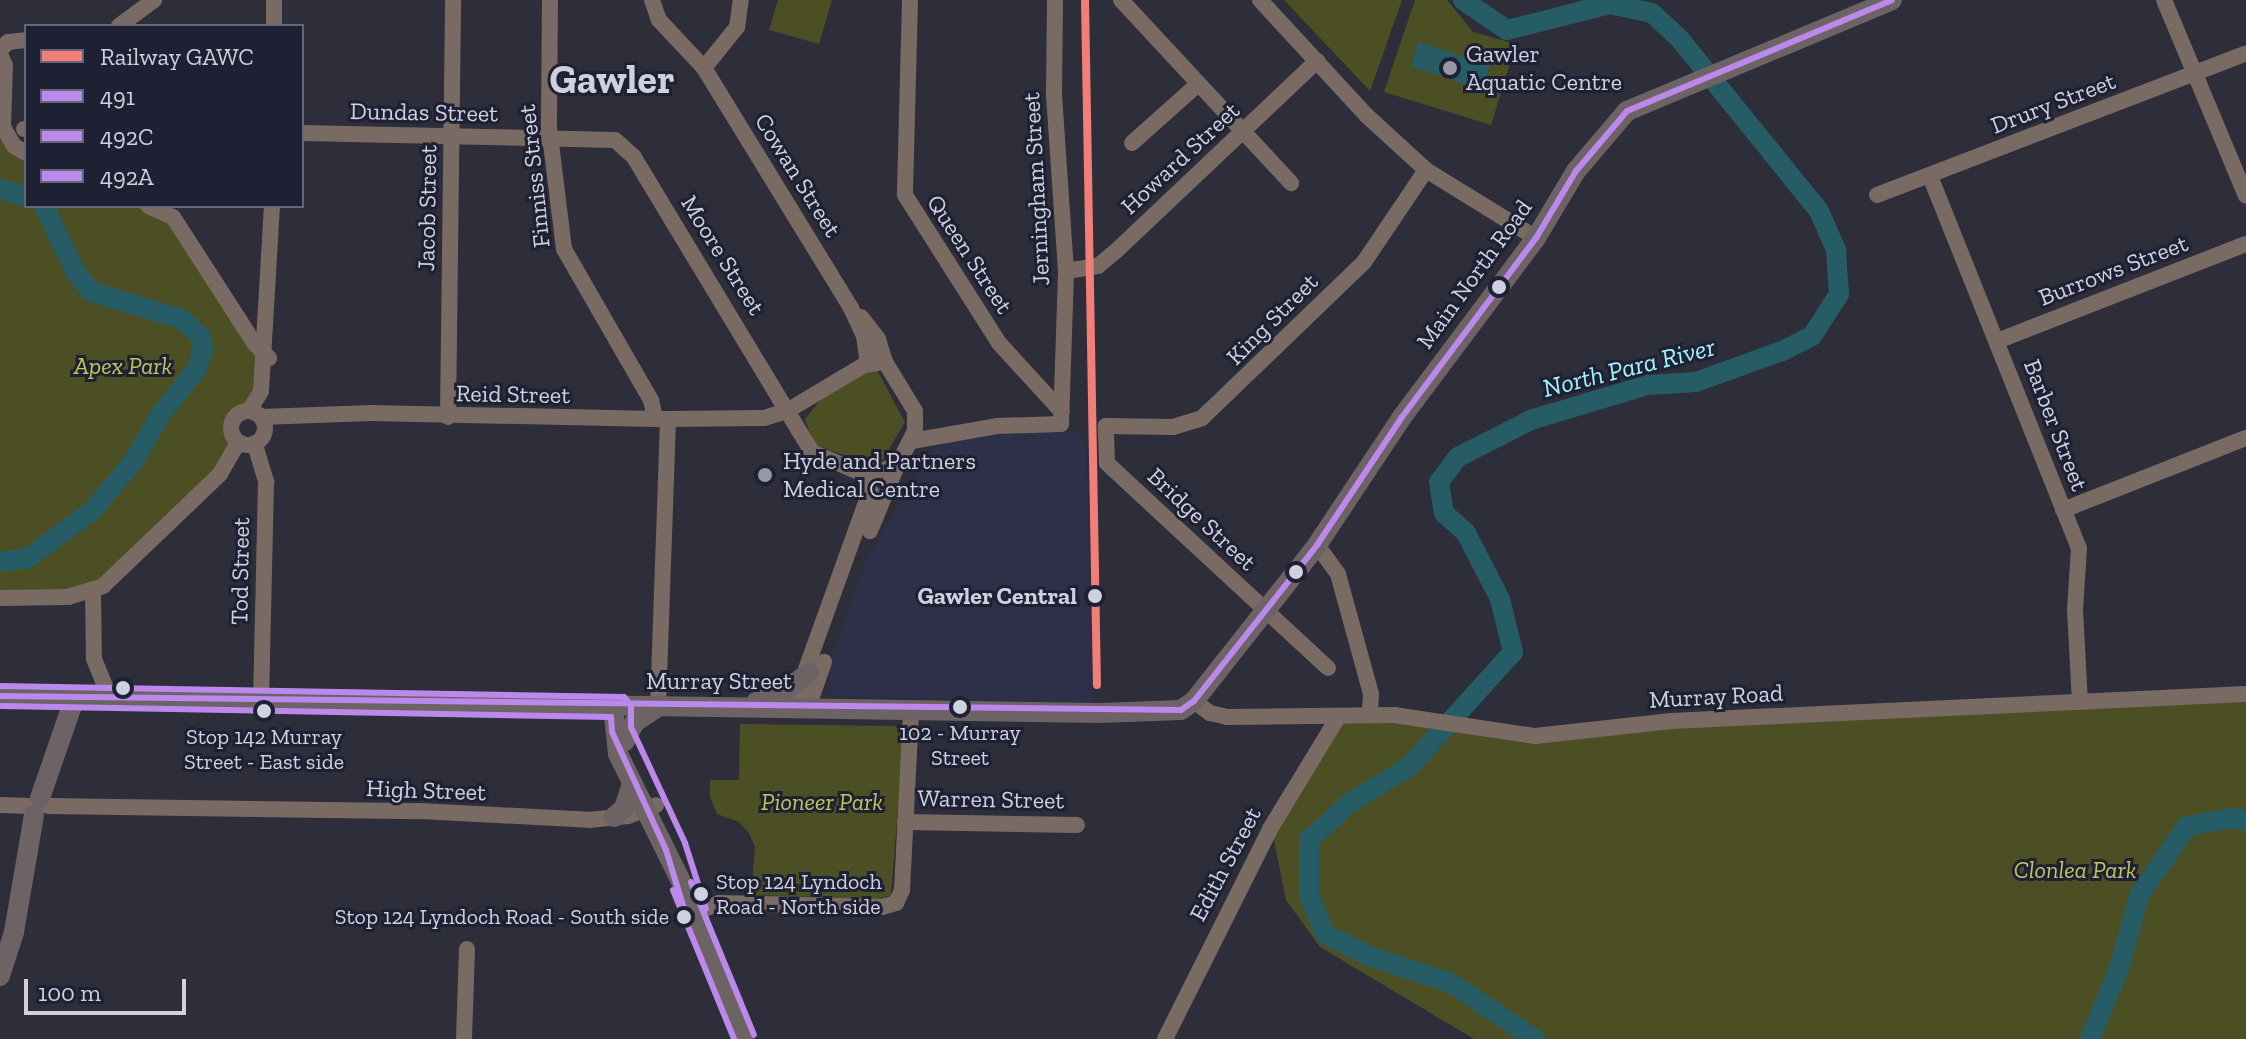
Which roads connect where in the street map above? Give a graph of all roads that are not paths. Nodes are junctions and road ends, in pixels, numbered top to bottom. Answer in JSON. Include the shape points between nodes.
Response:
{"nodes":[{"id":1,"x":154,"y":0,"type":"edge"},
{"id":2,"x":274,"y":0,"type":"edge"},
{"id":3,"x":453,"y":0,"type":"edge"},
{"id":4,"x":550,"y":0,"type":"edge"},
{"id":5,"x":652,"y":0,"type":"edge"},
{"id":6,"x":741,"y":0,"type":"edge"},
{"id":7,"x":910,"y":0,"type":"edge"},
{"id":8,"x":1055,"y":0,"type":"edge"},
{"id":9,"x":1121,"y":0,"type":"edge"},
{"id":10,"x":1260,"y":0,"type":"edge"},
{"id":11,"x":1892,"y":0,"type":"edge"},
{"id":12,"x":2164,"y":0,"type":"edge"},
{"id":13,"x":122,"y":24,"type":"edge"},
{"id":14,"x":274,"y":24,"type":"edge"},
{"id":15,"x":24,"y":40,"type":"edge"},
{"id":16,"x":0,"y":52,"type":"edge"},
{"id":17,"x":2246,"y":53,"type":"edge"},
{"id":18,"x":1317,"y":61,"type":"junction"},
{"id":19,"x":704,"y":68,"type":"junction"},
{"id":20,"x":2195,"y":73,"type":"junction"},
{"id":21,"x":1198,"y":84,"type":"junction"},
{"id":22,"x":304,"y":133,"type":"edge"},
{"id":23,"x":1243,"y":133,"type":"junction"},
{"id":24,"x":452,"y":138,"type":"junction"},
{"id":25,"x":552,"y":139,"type":"junction"},
{"id":26,"x":1132,"y":143,"type":"dead end"},
{"id":27,"x":24,"y":152,"type":"edge"},
{"id":28,"x":634,"y":157,"type":"joint"},
{"id":29,"x":1426,"y":170,"type":"junction"},
{"id":30,"x":1930,"y":176,"type":"junction"},
{"id":31,"x":1291,"y":183,"type":"dead end"},
{"id":32,"x":1877,"y":195,"type":"dead end"},
{"id":33,"x":2246,"y":196,"type":"edge"},
{"id":34,"x":153,"y":208,"type":"edge"},
{"id":35,"x":272,"y":208,"type":"edge"},
{"id":36,"x":1536,"y":238,"type":"junction"},
{"id":37,"x":2246,"y":244,"type":"edge"},
{"id":38,"x":1066,"y":271,"type":"junction"},
{"id":39,"x":1997,"y":341,"type":"junction"},
{"id":40,"x":268,"y":357,"type":"junction"},
{"id":41,"x":876,"y":363,"type":"junction"},
{"id":42,"x":770,"y":378,"type":"junction"},
{"id":43,"x":810,"y":395,"type":"junction"},
{"id":44,"x":787,"y":411,"type":"junction"},
{"id":45,"x":256,"y":414,"type":"junction"},
{"id":46,"x":448,"y":417,"type":"junction"},
{"id":47,"x":764,"y":418,"type":"junction"},
{"id":48,"x":1061,"y":418,"type":"junction"},
{"id":49,"x":661,"y":419,"type":"junction"},
{"id":50,"x":1106,"y":426,"type":"joint"},
{"id":51,"x":797,"y":431,"type":"junction"},
{"id":52,"x":2246,"y":438,"type":"edge"},
{"id":53,"x":912,"y":441,"type":"junction"},
{"id":54,"x":247,"y":444,"type":"junction"},
{"id":55,"x":901,"y":458,"type":"junction"},
{"id":56,"x":861,"y":473,"type":"junction"},
{"id":57,"x":2063,"y":510,"type":"junction"},
{"id":58,"x":1317,"y":545,"type":"junction"},
{"id":59,"x":93,"y":591,"type":"junction"},
{"id":60,"x":0,"y":598,"type":"edge"},
{"id":61,"x":1266,"y":610,"type":"junction"},
{"id":62,"x":1328,"y":668,"type":"dead end"},
{"id":63,"x":812,"y":680,"type":"junction"},
{"id":64,"x":2246,"y":694,"type":"edge"},
{"id":65,"x":0,"y":696,"type":"edge"},
{"id":66,"x":75,"y":697,"type":"junction"},
{"id":67,"x":110,"y":698,"type":"junction"},
{"id":68,"x":261,"y":701,"type":"junction"},
{"id":69,"x":1194,"y":701,"type":"junction"},
{"id":70,"x":2080,"y":702,"type":"junction"},
{"id":71,"x":583,"y":706,"type":"junction"},
{"id":72,"x":617,"y":706,"type":"junction"},
{"id":73,"x":658,"y":707,"type":"junction"},
{"id":74,"x":741,"y":707,"type":"junction"},
{"id":75,"x":800,"y":708,"type":"junction"},
{"id":76,"x":834,"y":708,"type":"junction"},
{"id":77,"x":911,"y":710,"type":"junction"},
{"id":78,"x":1370,"y":715,"type":"junction"},
{"id":79,"x":1338,"y":717,"type":"junction"},
{"id":80,"x":622,"y":747,"type":"junction"},
{"id":81,"x":632,"y":784,"type":"junction"},
{"id":82,"x":0,"y":805,"type":"edge"},
{"id":83,"x":38,"y":806,"type":"junction"},
{"id":84,"x":650,"y":807,"type":"junction"},
{"id":85,"x":614,"y":817,"type":"junction"},
{"id":86,"x":905,"y":822,"type":"junction"},
{"id":87,"x":1077,"y":825,"type":"dead end"},
{"id":88,"x":696,"y":912,"type":"junction"},
{"id":89,"x":467,"y":949,"type":"dead end"},
{"id":90,"x":0,"y":976,"type":"edge"},
{"id":91,"x":464,"y":1039,"type":"edge"},
{"id":92,"x":745,"y":1039,"type":"edge"},
{"id":93,"x":1165,"y":1039,"type":"edge"}],
"edges":[{"from":1,"to":13,"type":"street"},
{"from":2,"to":14,"type":"street"},
{"from":3,"to":24,"type":"street","name":"Jacob Street"},
{"from":4,"to":25,"type":"street","name":"Finniss Street"},
{"from":5,"to":19,"type":"street","name":"Cowan Street","via":[[659,20]]},
{"from":6,"to":19,"type":"street","via":[[737,27]]},
{"from":7,"to":48,"type":"street","name":"Queen Street","via":[[905,195],[999,343]]},
{"from":8,"to":38,"type":"street","name":"Jerningham Street","via":[[1054,96]]},
{"from":9,"to":21,"type":"street"},
{"from":10,"to":18,"type":"street"},
{"from":11,"to":36,"type":"main road","name":"Main North Road","via":[[1627,111],[1601,138]]},
{"from":12,"to":20,"type":"street"},
{"from":15,"to":16,"type":"street","via":[[8,42]]},
{"from":16,"to":27,"type":"street","via":[[5,66],[3,127]]},
{"from":17,"to":20,"type":"street","name":"Drury Street"},
{"from":18,"to":23,"type":"street","name":"Howard Street"},
{"from":18,"to":29,"type":"street"},
{"from":19,"to":41,"type":"street","name":"Cowan Street","via":[[851,308]]},
{"from":20,"to":30,"type":"street","name":"Drury Street"},
{"from":20,"to":33,"type":"street"},
{"from":21,"to":23,"type":"street"},
{"from":21,"to":26,"type":"street"},
{"from":22,"to":24,"type":"street","name":"Dundas Street"},
{"from":23,"to":31,"type":"street"},
{"from":23,"to":38,"type":"street","name":"Howard Street","via":[[1098,266]]},
{"from":24,"to":25,"type":"street","name":"Dundas Street"},
{"from":24,"to":46,"type":"street","name":"Jacob Street"},
{"from":25,"to":28,"type":"street","name":"Dundas Street","via":[[615,140]]},
{"from":25,"to":49,"type":"street","name":"Finniss Street","via":[[570,265]]},
{"from":28,"to":42,"type":"street","name":"Moore Street"},
{"from":29,"to":36,"type":"street"},
{"from":29,"to":50,"type":"street","name":"King Street","via":[[1364,262],[1202,418],[1173,427]]},
{"from":30,"to":32,"type":"street","name":"Drury Street"},
{"from":30,"to":39,"type":"street","name":"Barber Street"},
{"from":34,"to":40,"type":"street","via":[[173,217]]},
{"from":35,"to":40,"type":"street"},
{"from":36,"to":58,"type":"main road","name":"Main North Road","via":[[1402,417]]},
{"from":37,"to":39,"type":"street","name":"Burrows Street"},
{"from":38,"to":48,"type":"street","name":"Jerningham Street"},
{"from":39,"to":57,"type":"street","name":"Barber Street"},
{"from":40,"to":45,"type":"street"},
{"from":41,"to":43,"type":"street"},
{"from":41,"to":53,"type":"street","via":[[915,411]]},
{"from":42,"to":43,"type":"street","name":"Moore Street","via":[[793,400]]},
{"from":42,"to":44,"type":"street","name":"Moore Street"},
{"from":43,"to":44,"type":"street"},
{"from":44,"to":47,"type":"street","name":"Reid Street"},
{"from":44,"to":51,"type":"street"},
{"from":45,"to":46,"type":"street","name":"Reid Street"},
{"from":45,"to":54,"type":"street","via":[[266,429]]},
{"from":45,"to":54,"type":"street","via":[[232,421]]},
{"from":46,"to":49,"type":"street","name":"Reid Street"},
{"from":47,"to":49,"type":"street","name":"Reid Street"},
{"from":47,"to":51,"type":"street","name":"Reid Street"},
{"from":48,"to":53,"type":"street"},
{"from":49,"to":73,"type":"street","name":"Finniss Street"},
{"from":50,"to":61,"type":"street","name":"Bridge Street","via":[[1107,463]]},
{"from":51,"to":56,"type":"street","via":[[819,456]]},
{"from":52,"to":57,"type":"street"},
{"from":53,"to":55,"type":"street"},
{"from":54,"to":59,"type":"street","via":[[115,578]]},
{"from":54,"to":68,"type":"street","name":"Tod Street","via":[[266,482]]},
{"from":55,"to":56,"type":"street","via":[[882,472]]},
{"from":55,"to":63,"type":"street"},
{"from":56,"to":63,"type":"street","via":[[870,491],[865,516]]},
{"from":57,"to":70,"type":"street","name":"Barber Street","via":[[2081,562],[2075,610]]},
{"from":58,"to":61,"type":"main road","name":"Main North Road"},
{"from":58,"to":78,"type":"street","via":[[1338,574],[1371,694]]},
{"from":59,"to":60,"type":"street","via":[[47,599]]},
{"from":59,"to":67,"type":"street","via":[[94,659]]},
{"from":61,"to":62,"type":"street","name":"Bridge Street"},
{"from":61,"to":69,"type":"main road","name":"Main North Road"},
{"from":63,"to":74,"type":"main road"},
{"from":63,"to":75,"type":"street"},
{"from":63,"to":76,"type":"street","via":[[823,702]]},
{"from":64,"to":70,"type":"street","name":"Murray Road"},
{"from":65,"to":66,"type":"main road","name":"Murray Street"},
{"from":66,"to":67,"type":"main road","name":"Murray Street"},
{"from":66,"to":83,"type":"main road"},
{"from":67,"to":68,"type":"main road","name":"Murray Street"},
{"from":68,"to":71,"type":"main road","name":"Murray Street"},
{"from":69,"to":77,"type":"main road","name":"Murray Street","via":[[1167,713]]},
{"from":69,"to":79,"type":"street","name":"Murray Road","via":[[1227,717]]},
{"from":70,"to":78,"type":"street","name":"Murray Road","via":[[1671,721],[1551,736]]},
{"from":71,"to":72,"type":"main road","name":"Murray Street"},
{"from":71,"to":80,"type":"main road"},
{"from":72,"to":73,"type":"main road","name":"Murray Street"},
{"from":72,"to":80,"type":"main road"},
{"from":73,"to":74,"type":"main road","name":"Murray Street"},
{"from":73,"to":80,"type":"main road","via":[[634,723]]},
{"from":74,"to":75,"type":"main road","name":"Murray Street"},
{"from":75,"to":76,"type":"main road","name":"Murray Street"},
{"from":76,"to":77,"type":"main road","name":"Murray Street"},
{"from":77,"to":86,"type":"street"},
{"from":78,"to":79,"type":"street","name":"Murray Road"},
{"from":79,"to":93,"type":"street","name":"Edith Street","via":[[1270,829]]},
{"from":80,"to":81,"type":"main road"},
{"from":80,"to":84,"type":"main road"},
{"from":81,"to":84,"type":"main road"},
{"from":81,"to":85,"type":"main road","via":[[624,808]]},
{"from":82,"to":83,"type":"street","name":"High Street"},
{"from":83,"to":85,"type":"street","name":"High Street"},
{"from":83,"to":90,"type":"main road","via":[[14,932]]},
{"from":84,"to":85,"type":"street","name":"High Street"},
{"from":84,"to":88,"type":"main road"},
{"from":86,"to":87,"type":"street","name":"Warren Street"},
{"from":86,"to":88,"type":"street","via":[[901,895],[891,905],[719,903]]},
{"from":88,"to":92,"type":"main road"},
{"from":89,"to":91,"type":"street"}]}
